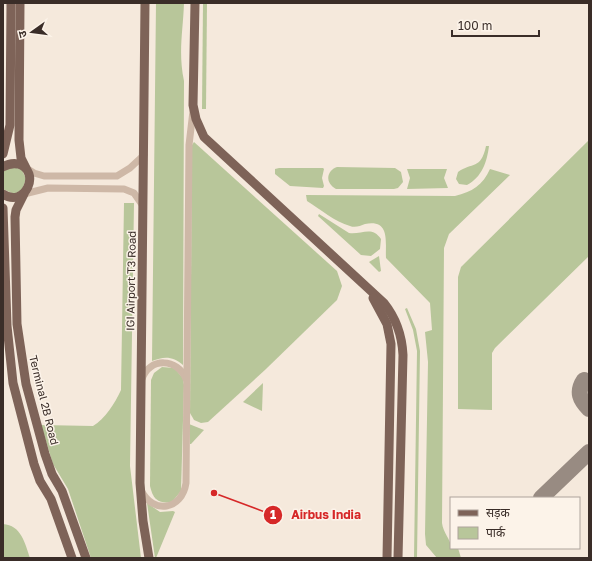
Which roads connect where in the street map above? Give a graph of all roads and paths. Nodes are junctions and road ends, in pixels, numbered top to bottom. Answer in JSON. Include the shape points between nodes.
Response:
{"nodes":[{"id":1,"x":11,"y":3,"type":"edge"},
{"id":2,"x":20,"y":3,"type":"edge"},
{"id":3,"x":145,"y":3,"type":"edge"},
{"id":4,"x":195,"y":3,"type":"edge"},
{"id":5,"x":193,"y":105,"type":"junction"},
{"id":6,"x":3,"y":154,"type":"edge"},
{"id":7,"x":144,"y":155,"type":"junction"},
{"id":8,"x":3,"y":167,"type":"edge"},
{"id":9,"x":26,"y":168,"type":"junction"},
{"id":10,"x":3,"y":194,"type":"edge"},
{"id":11,"x":24,"y":194,"type":"junction"},
{"id":12,"x":3,"y":208,"type":"edge"},
{"id":13,"x":144,"y":208,"type":"junction"},
{"id":14,"x":364,"y":285,"type":"junction"},
{"id":15,"x":141,"y":385,"type":"junction"},
{"id":16,"x":187,"y":386,"type":"junction"},
{"id":17,"x":45,"y":454,"type":"junction"},
{"id":18,"x":34,"y":464,"type":"junction"},
{"id":19,"x":140,"y":483,"type":"junction"},
{"id":20,"x":72,"y":558,"type":"edge"},
{"id":21,"x":86,"y":558,"type":"edge"},
{"id":22,"x":149,"y":558,"type":"edge"},
{"id":23,"x":387,"y":558,"type":"edge"},
{"id":24,"x":398,"y":558,"type":"edge"}],
"edges":[{"from":1,"to":6,"type":"main road","via":[[10,125]]},
{"from":2,"to":9,"type":"main road","name":"Terminal 2B Road","via":[[19,140],[21,158]]},
{"from":3,"to":7,"type":"main road","name":"IGI Airport T3 Road"},
{"from":4,"to":5,"type":"main road"},
{"from":5,"to":14,"type":"main road","via":[[199,128],[210,144]]},
{"from":5,"to":16,"type":"street","via":[[189,145]]},
{"from":7,"to":9,"type":"street","via":[[117,176],[44,176]]},
{"from":7,"to":13,"type":"main road","name":"IGI Airport T3 Road"},
{"from":8,"to":9,"type":"main road","via":[[16,164]]},
{"from":9,"to":11,"type":"main road","name":"Terminal 2B Road","via":[[30,185]]},
{"from":10,"to":11,"type":"main road","via":[[14,198]]},
{"from":11,"to":13,"type":"street","via":[[48,188],[124,189],[134,193]]},
{"from":11,"to":17,"type":"main road","name":"Terminal 2B Road","via":[[15,217],[17,324],[26,384]]},
{"from":12,"to":18,"type":"main road","via":[[9,353],[18,404]]},
{"from":13,"to":15,"type":"main road","name":"IGI Airport T3 Road"},
{"from":14,"to":23,"type":"main road","via":[[383,314],[391,344]]},
{"from":14,"to":24,"type":"main road","via":[[390,310],[400,332],[402,414]]},
{"from":15,"to":16,"type":"street","via":[[146,370],[160,363],[168,363],[176,365],[182,371]]},
{"from":15,"to":19,"type":"main road","name":"IGI Airport T3 Road"},
{"from":16,"to":19,"type":"street","via":[[185,490],[177,502],[156,505],[145,497]]},
{"from":17,"to":18,"type":"main road","via":[[44,461]]},
{"from":17,"to":21,"type":"main road","name":"Terminal 2B Road","via":[[62,491]]},
{"from":18,"to":20,"type":"main road","via":[[40,481],[51,499]]},
{"from":19,"to":22,"type":"main road","name":"IGI Airport T3 Road"}]}
